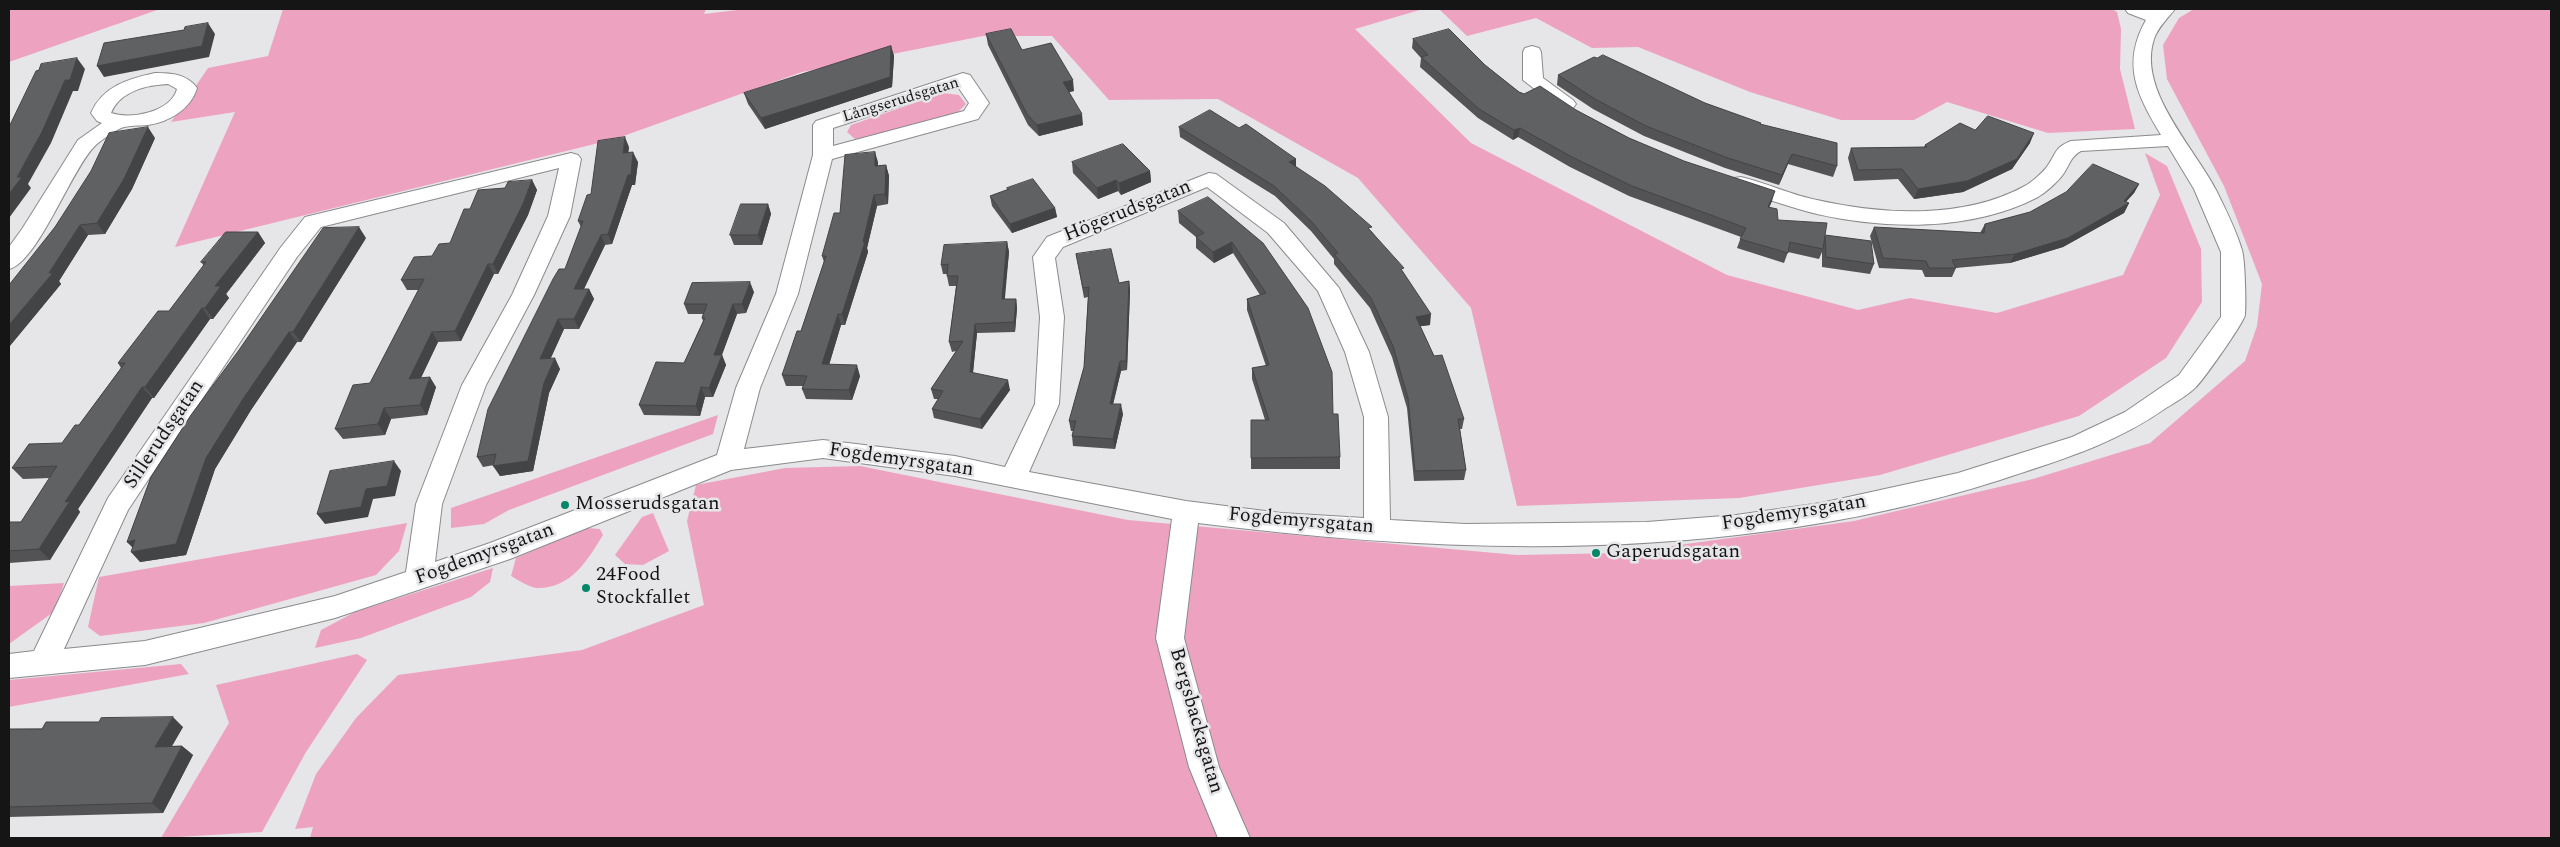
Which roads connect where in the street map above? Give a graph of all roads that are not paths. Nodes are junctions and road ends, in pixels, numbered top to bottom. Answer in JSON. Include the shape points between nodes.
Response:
{"nodes":[{"id":1,"x":2152,"y":12,"type":"edge"},
{"id":2,"x":1532,"y":52,"type":"dead end"},
{"id":3,"x":1583,"y":114,"type":"edge"},
{"id":4,"x":117,"y":122,"type":"dead end"},
{"id":5,"x":2173,"y":140,"type":"junction"},
{"id":6,"x":823,"y":155,"type":"junction"},
{"id":7,"x":1718,"y":176,"type":"edge"},
{"id":8,"x":9,"y":262,"type":"edge"},
{"id":9,"x":728,"y":461,"type":"junction"},
{"id":10,"x":1013,"y":479,"type":"junction"},
{"id":11,"x":1186,"y":512,"type":"junction"},
{"id":12,"x":1377,"y":529,"type":"junction"},
{"id":13,"x":420,"y":579,"type":"junction"},
{"id":14,"x":43,"y":662,"type":"junction"},
{"id":15,"x":9,"y":666,"type":"edge"},
{"id":16,"x":1234,"y":838,"type":"edge"}],
"edges":[{"from":1,"to":5,"type":"street","name":"Fogdemyrsgatan","via":[[2142,64],[2152,103]]},
{"from":2,"to":3,"type":"street","via":[[1533,80]]},
{"from":4,"to":8,"type":"street","via":[[85,144],[31,233]]},
{"from":5,"to":7,"type":"street","via":[[2078,145],[2066,150],[2054,173],[2034,190],[2011,201],[1945,216],[1899,218],[1855,214],[1817,207]]},
{"from":5,"to":12,"type":"street","name":"Fogdemyrsgatan","via":[[2205,189],[2232,252],[2233,318],[2188,381],[2116,427],[2081,444],[1958,483],[1821,513],[1736,525],[1647,533],[1491,535]]},
{"from":6,"to":6,"type":"street","name":"Långserudsgatan","via":[[972,116],[979,103],[963,79],[832,122],[823,125]]},
{"from":6,"to":9,"type":"street","name":"Långserudsgatan","via":[[788,294],[748,388]]},
{"from":9,"to":10,"type":"street","name":"Fogdemyrsgatan","via":[[822,449],[955,466]]},
{"from":9,"to":13,"type":"street","name":"Fogdemyrsgatan"},
{"from":10,"to":11,"type":"street","name":"Fogdemyrsgatan"},
{"from":10,"to":12,"type":"street","name":"Högerudsgatan","via":[[1047,404],[1052,317],[1044,257],[1055,242],[1209,179],[1276,228],[1328,288],[1358,352],[1376,417]]},
{"from":11,"to":12,"type":"street","name":"Fogdemyrsgatan","via":[[1281,523]]},
{"from":11,"to":16,"type":"street","name":"Bergsbackagatan","via":[[1170,638],[1204,767]]},
{"from":13,"to":14,"type":"street","name":"Fogdemyrsgatan","via":[[335,607],[145,653]]},
{"from":13,"to":14,"type":"street","name":"Sillerudsgatan","via":[[429,504],[474,385],[559,216],[571,159],[313,222],[289,252],[117,505]]},
{"from":14,"to":15,"type":"street","name":"Fogdemyrsgatan"}]}
